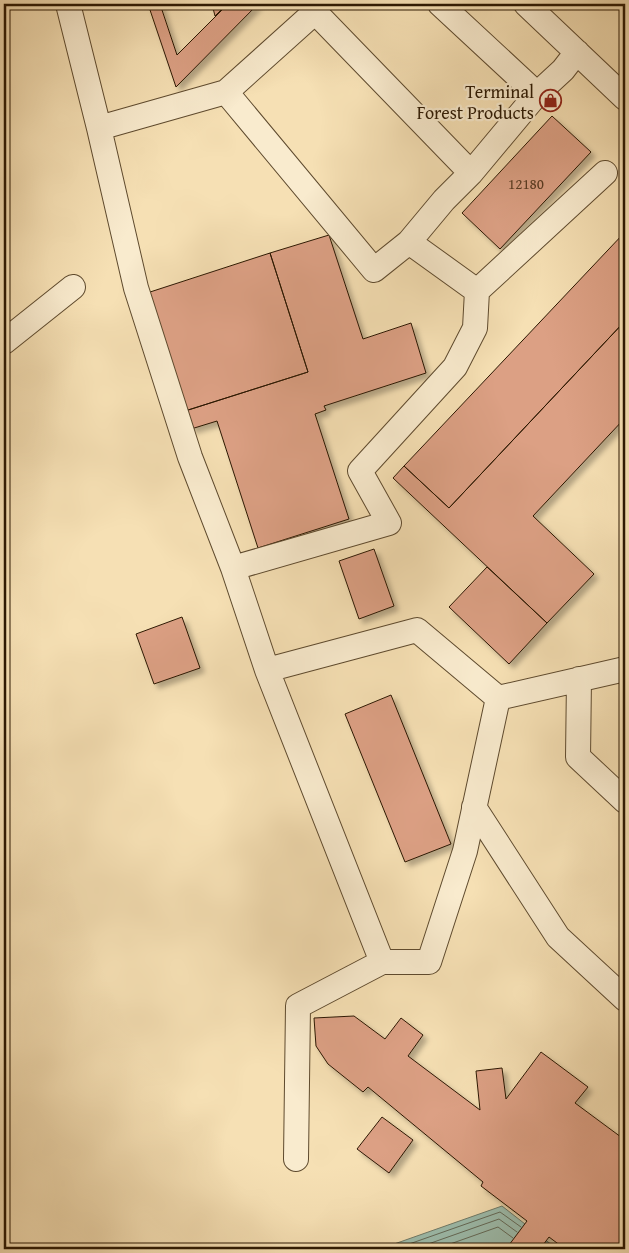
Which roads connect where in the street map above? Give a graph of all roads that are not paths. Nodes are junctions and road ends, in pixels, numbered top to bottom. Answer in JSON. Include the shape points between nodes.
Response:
{"nodes":[{"id":1,"x":68,"y":4,"type":"edge"},
{"id":2,"x":440,"y":4,"type":"edge"},
{"id":3,"x":526,"y":4,"type":"edge"},
{"id":4,"x":577,"y":52,"type":"junction"},
{"id":5,"x":226,"y":92,"type":"junction"},
{"id":6,"x":537,"y":94,"type":"junction"},
{"id":7,"x":625,"y":98,"type":"edge"},
{"id":8,"x":99,"y":128,"type":"junction"},
{"id":9,"x":471,"y":173,"type":"junction"},
{"id":10,"x":605,"y":173,"type":"dead end"},
{"id":11,"x":409,"y":242,"type":"junction"},
{"id":12,"x":73,"y":286,"type":"dead end"},
{"id":13,"x":478,"y":291,"type":"junction"},
{"id":14,"x":4,"y":342,"type":"edge"},
{"id":15,"x":233,"y":568,"type":"junction"},
{"id":16,"x":625,"y":669,"type":"edge"},
{"id":17,"x":267,"y":670,"type":"junction"},
{"id":18,"x":579,"y":679,"type":"junction"},
{"id":19,"x":498,"y":698,"type":"junction"},
{"id":20,"x":625,"y":801,"type":"edge"},
{"id":21,"x":474,"y":807,"type":"junction"},
{"id":22,"x":382,"y":962,"type":"junction"},
{"id":23,"x":625,"y":999,"type":"edge"},
{"id":24,"x":296,"y":1159,"type":"dead end"}],
"edges":[{"from":1,"to":8,"type":"street"},
{"from":2,"to":6,"type":"street"},
{"from":3,"to":4,"type":"street"},
{"from":4,"to":6,"type":"street"},
{"from":4,"to":7,"type":"street"},
{"from":5,"to":8,"type":"street"},
{"from":5,"to":9,"type":"street","via":[[315,12]]},
{"from":5,"to":11,"type":"street","via":[[374,270]]},
{"from":6,"to":9,"type":"street"},
{"from":8,"to":15,"type":"street","via":[[136,288],[190,457]]},
{"from":9,"to":11,"type":"street"},
{"from":10,"to":13,"type":"street"},
{"from":11,"to":13,"type":"street"},
{"from":12,"to":14,"type":"street"},
{"from":13,"to":15,"type":"street","via":[[476,328],[456,367],[360,470],[389,523]]},
{"from":15,"to":17,"type":"street"},
{"from":16,"to":18,"type":"street"},
{"from":17,"to":19,"type":"street","via":[[417,630]]},
{"from":17,"to":22,"type":"street"},
{"from":18,"to":19,"type":"street"},
{"from":18,"to":20,"type":"street","via":[[578,757]]},
{"from":19,"to":21,"type":"street"},
{"from":21,"to":22,"type":"street","via":[[464,851],[429,962]]},
{"from":21,"to":23,"type":"street","via":[[558,937]]},
{"from":22,"to":24,"type":"street","via":[[298,1006]]}]}
